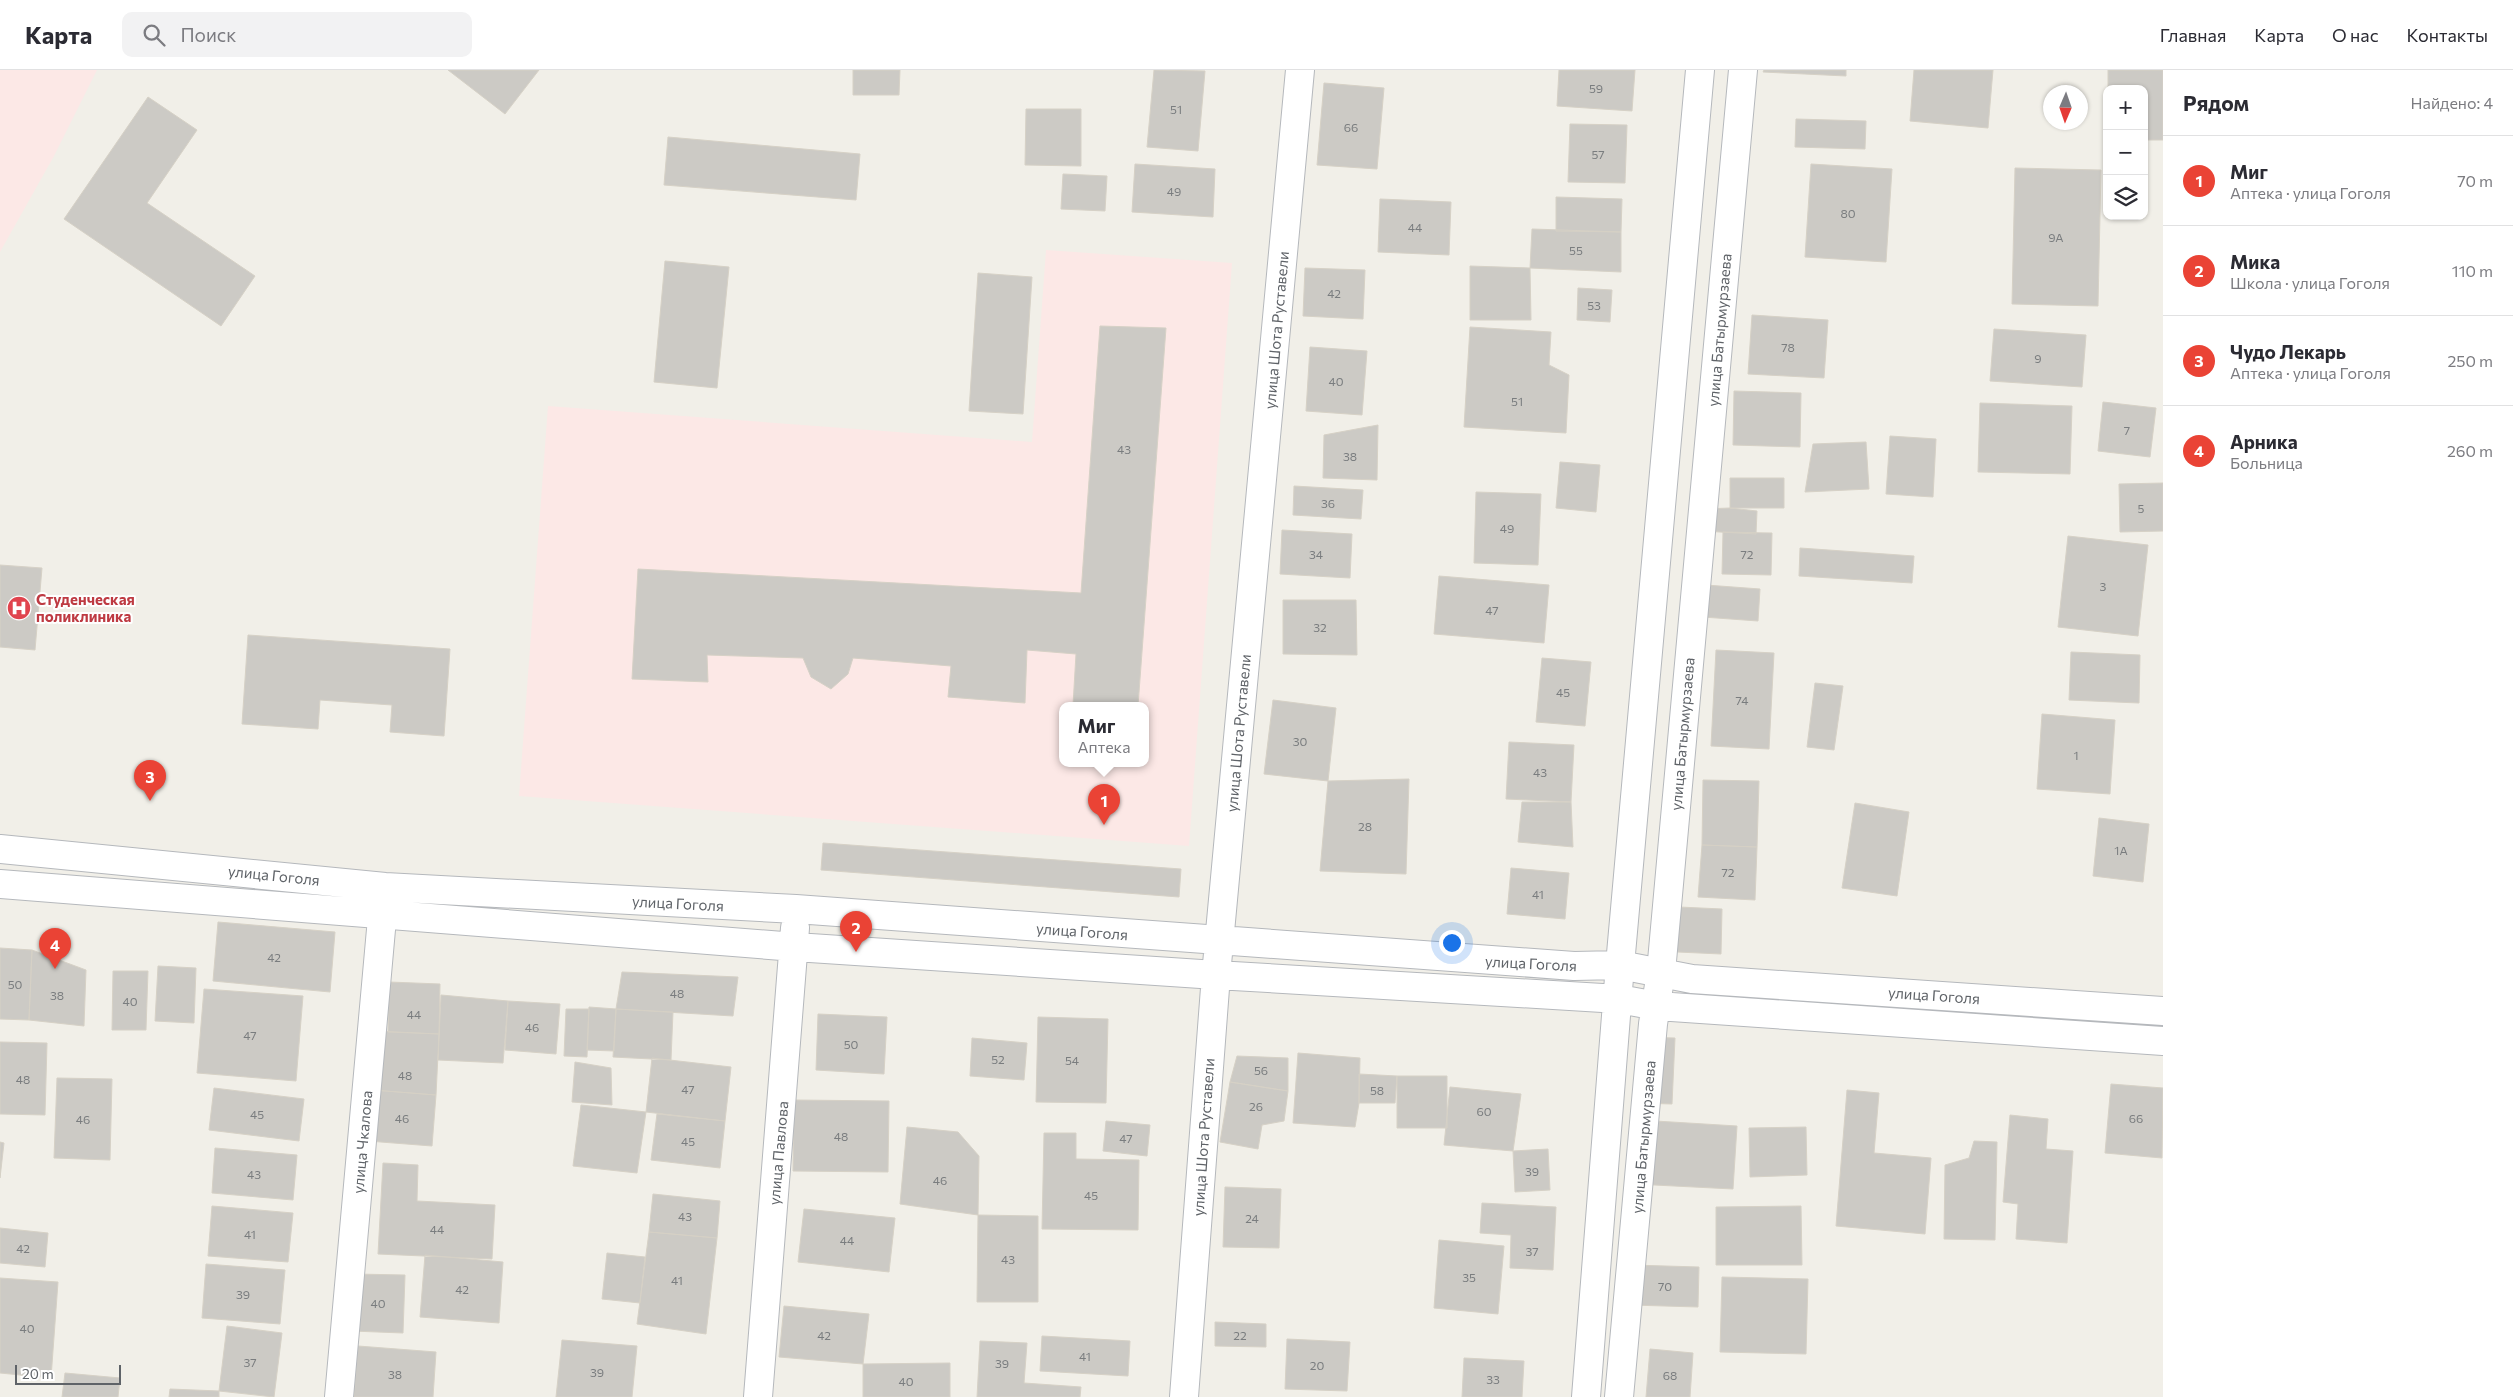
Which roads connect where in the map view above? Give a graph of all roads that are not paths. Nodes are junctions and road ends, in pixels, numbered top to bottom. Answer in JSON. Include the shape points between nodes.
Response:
{"nodes":[{"id":1,"x":1300,"y":70,"type":"edge"},
{"id":2,"x":1700,"y":70,"type":"edge"},
{"id":3,"x":1743,"y":70,"type":"edge"},
{"id":4,"x":0,"y":850,"type":"edge"},
{"id":5,"x":0,"y":884,"type":"edge"},
{"id":6,"x":384,"y":887,"type":"junction"},
{"id":7,"x":796,"y":909,"type":"junction"},
{"id":8,"x":384,"y":913,"type":"junction"},
{"id":9,"x":1219,"y":942,"type":"junction"},
{"id":10,"x":795,"y":947,"type":"junction"},
{"id":11,"x":1620,"y":965,"type":"junction"},
{"id":12,"x":1661,"y":972,"type":"junction"},
{"id":13,"x":1216,"y":975,"type":"junction"},
{"id":14,"x":1619,"y":998,"type":"junction"},
{"id":15,"x":1657,"y":1006,"type":"junction"},
{"id":16,"x":2163,"y":1011,"type":"edge"},
{"id":17,"x":2163,"y":1041,"type":"edge"},
{"id":18,"x":339,"y":1397,"type":"edge"},
{"id":19,"x":758,"y":1397,"type":"edge"},
{"id":20,"x":1184,"y":1397,"type":"edge"},
{"id":21,"x":1586,"y":1397,"type":"edge"},
{"id":22,"x":1618,"y":1397,"type":"edge"}],
"edges":[{"from":1,"to":9,"type":"street","name":"улица Шота Руставели"},
{"from":2,"to":11,"type":"street"},
{"from":3,"to":12,"type":"street","name":"улица Батырмурзаева"},
{"from":4,"to":6,"type":"street","name":"улица Гоголя"},
{"from":5,"to":8,"type":"street","name":"улица Гоголя"},
{"from":6,"to":7,"type":"street","name":"улица Гоголя"},
{"from":6,"to":8,"type":"street","name":"улица Чкалова"},
{"from":7,"to":9,"type":"street","name":"улица Гоголя"},
{"from":7,"to":10,"type":"street","name":"улица Павлова"},
{"from":8,"to":10,"type":"street","name":"улица Гоголя"},
{"from":8,"to":18,"type":"street","name":"улица Чкалова"},
{"from":9,"to":11,"type":"street","name":"улица Гоголя","via":[[1574,966]]},
{"from":9,"to":13,"type":"street","name":"улица Шота Руставели"},
{"from":10,"to":13,"type":"street","name":"улица Гоголя"},
{"from":10,"to":19,"type":"street","name":"улица Павлова"},
{"from":11,"to":12,"type":"street","name":"улица Гоголя"},
{"from":11,"to":14,"type":"street"},
{"from":12,"to":15,"type":"street","name":"улица Батырмурзаева"},
{"from":12,"to":16,"type":"street","name":"улица Гоголя","via":[[1692,978]]},
{"from":13,"to":14,"type":"street","name":"улица Гоголя"},
{"from":13,"to":20,"type":"street","name":"улица Шота Руставели"},
{"from":14,"to":15,"type":"street","name":"улица Гоголя"},
{"from":14,"to":21,"type":"street"},
{"from":15,"to":17,"type":"street","name":"улица Гоголя"},
{"from":15,"to":22,"type":"street","name":"улица Батырмурзаева"}]}
